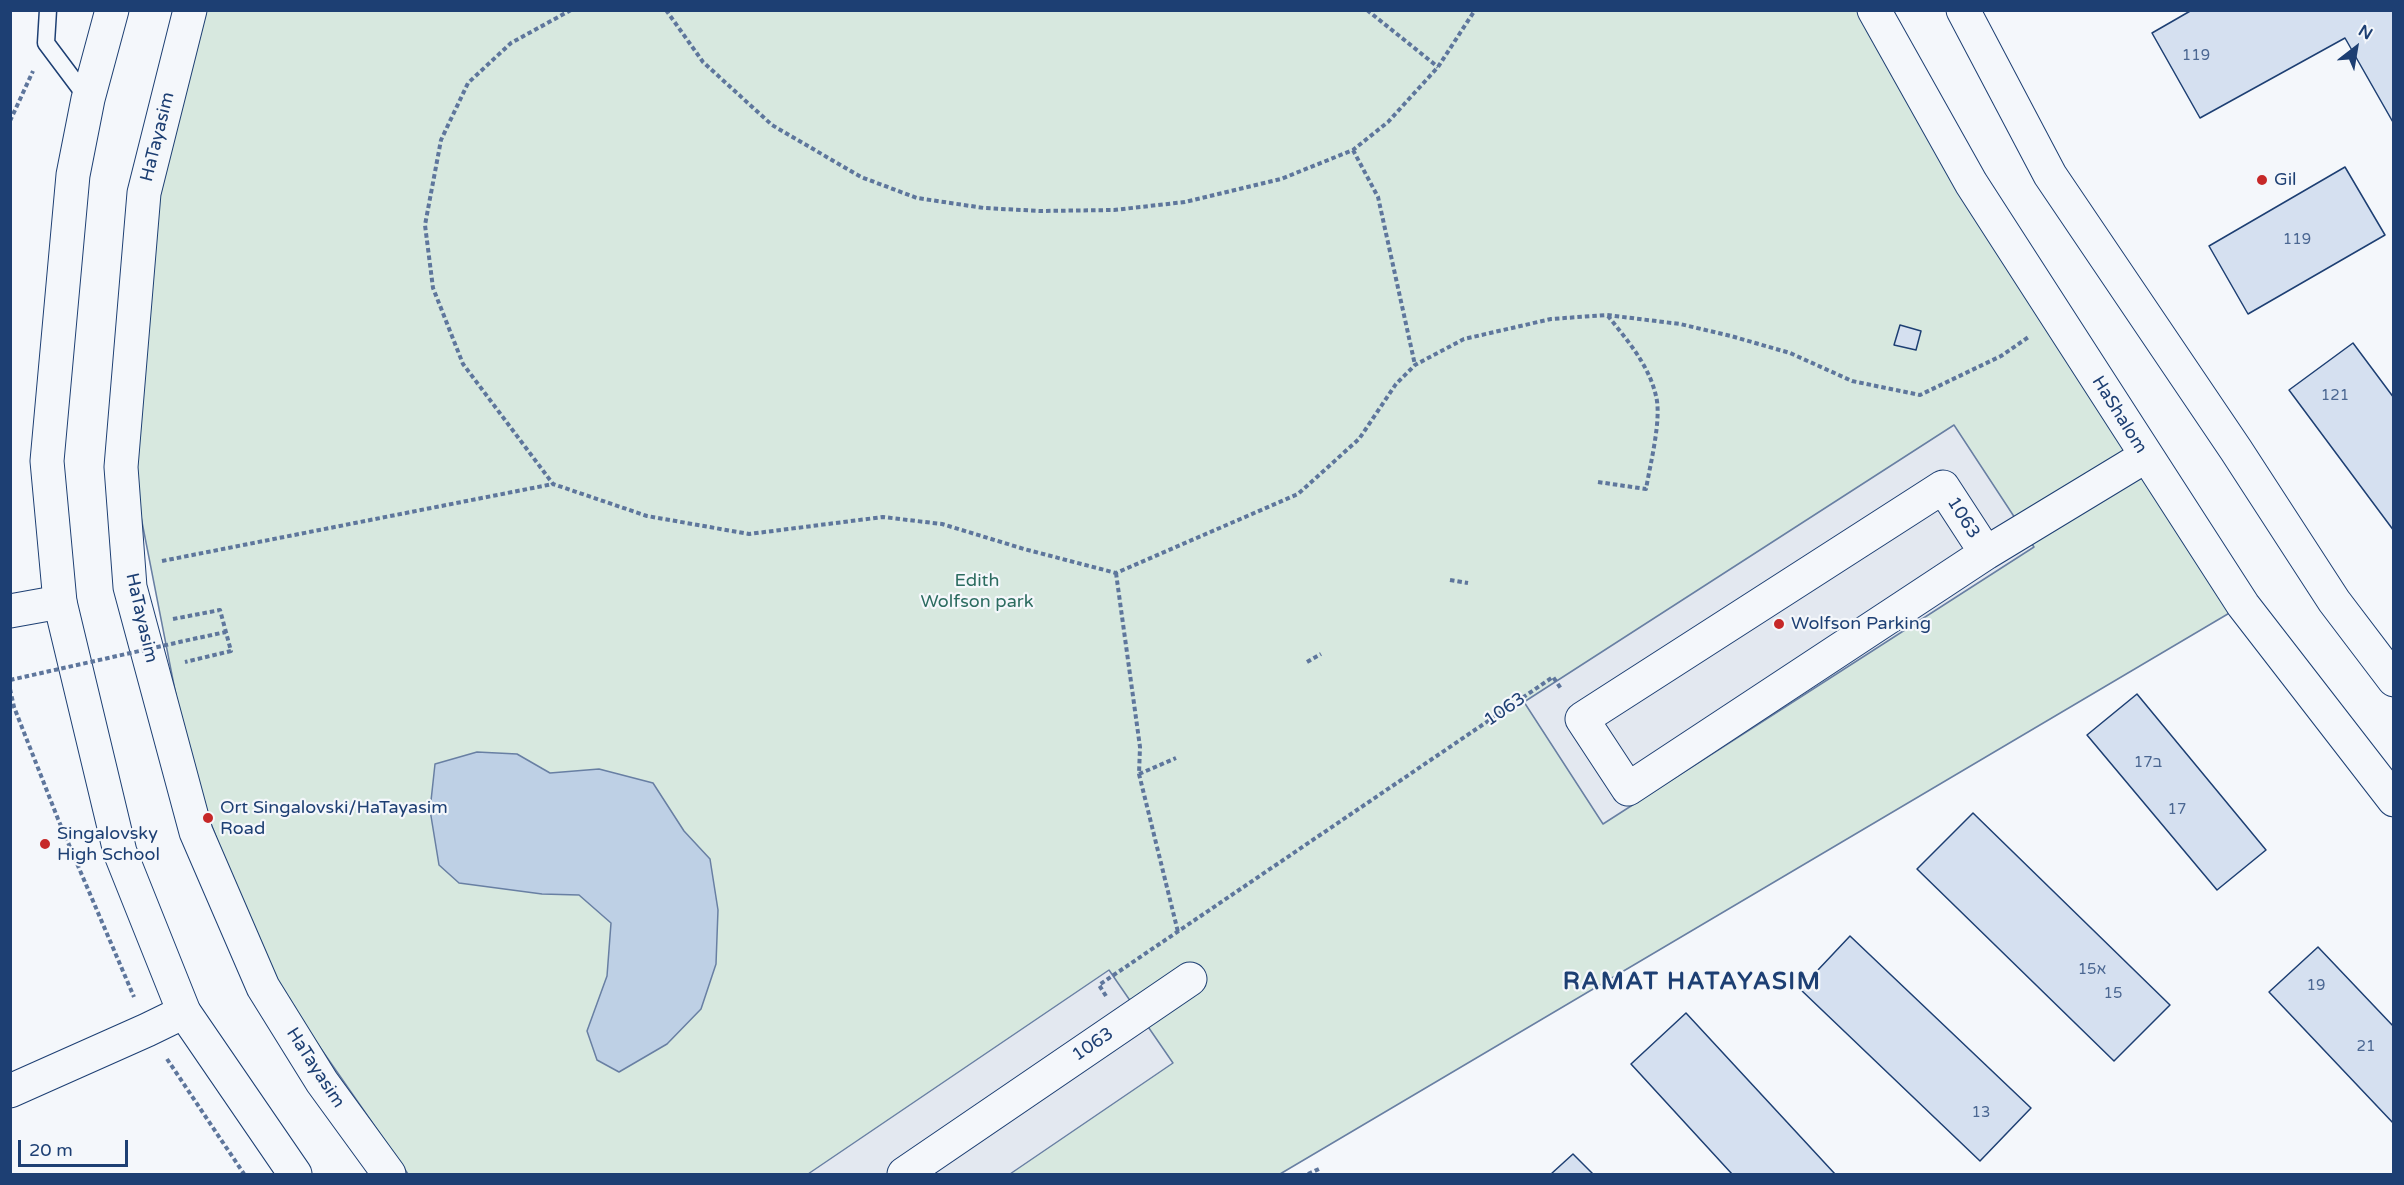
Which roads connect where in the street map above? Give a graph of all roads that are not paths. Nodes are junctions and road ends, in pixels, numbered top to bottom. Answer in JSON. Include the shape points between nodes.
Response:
{"nodes":[{"id":1,"x":48,"y":10,"type":"edge"},
{"id":2,"x":112,"y":10,"type":"edge"},
{"id":3,"x":190,"y":10,"type":"edge"},
{"id":4,"x":1874,"y":10,"type":"edge"},
{"id":5,"x":1962,"y":10,"type":"edge"},
{"id":6,"x":88,"y":99,"type":"junction"},
{"id":7,"x":2146,"y":456,"type":"junction"},
{"id":8,"x":1986,"y":553,"type":"junction"},
{"id":9,"x":60,"y":602,"type":"junction"},
{"id":10,"x":10,"y":611,"type":"edge"},
{"id":11,"x":2394,"y":680,"type":"edge"},
{"id":12,"x":2394,"y":800,"type":"edge"},
{"id":13,"x":1190,"y":979,"type":"dead end"},
{"id":14,"x":184,"y":1012,"type":"junction"},
{"id":15,"x":10,"y":1090,"type":"edge"},
{"id":16,"x":295,"y":1174,"type":"edge"},
{"id":17,"x":389,"y":1174,"type":"edge"},
{"id":18,"x":904,"y":1174,"type":"edge"}],
"edges":[{"from":1,"to":6,"type":"lane","via":[[46,43]]},
{"from":2,"to":6,"type":"main road"},
{"from":3,"to":17,"type":"main road","name":"HaTayasim","via":[[144,193],[121,466],[130,587],[196,832],[262,987],[322,1082]]},
{"from":4,"to":7,"type":"main road","name":"HaShalom","via":[[1971,183]]},
{"from":5,"to":11,"type":"main road","via":[[2050,175],[2334,601]]},
{"from":6,"to":9,"type":"main road","via":[[73,175],[47,460]]},
{"from":7,"to":8,"type":"main road","name":"1063"},
{"from":7,"to":12,"type":"main road","name":"HaShalom","via":[[2243,606]]},
{"from":8,"to":8,"type":"main road","name":"1063","via":[[1944,487],[1582,719],[1628,789]]},
{"from":9,"to":10,"type":"main road"},
{"from":9,"to":14,"type":"main road","via":[[120,852]]},
{"from":13,"to":18,"type":"main road","name":"1063"},
{"from":14,"to":15,"type":"main road"},
{"from":14,"to":16,"type":"main road"}]}
